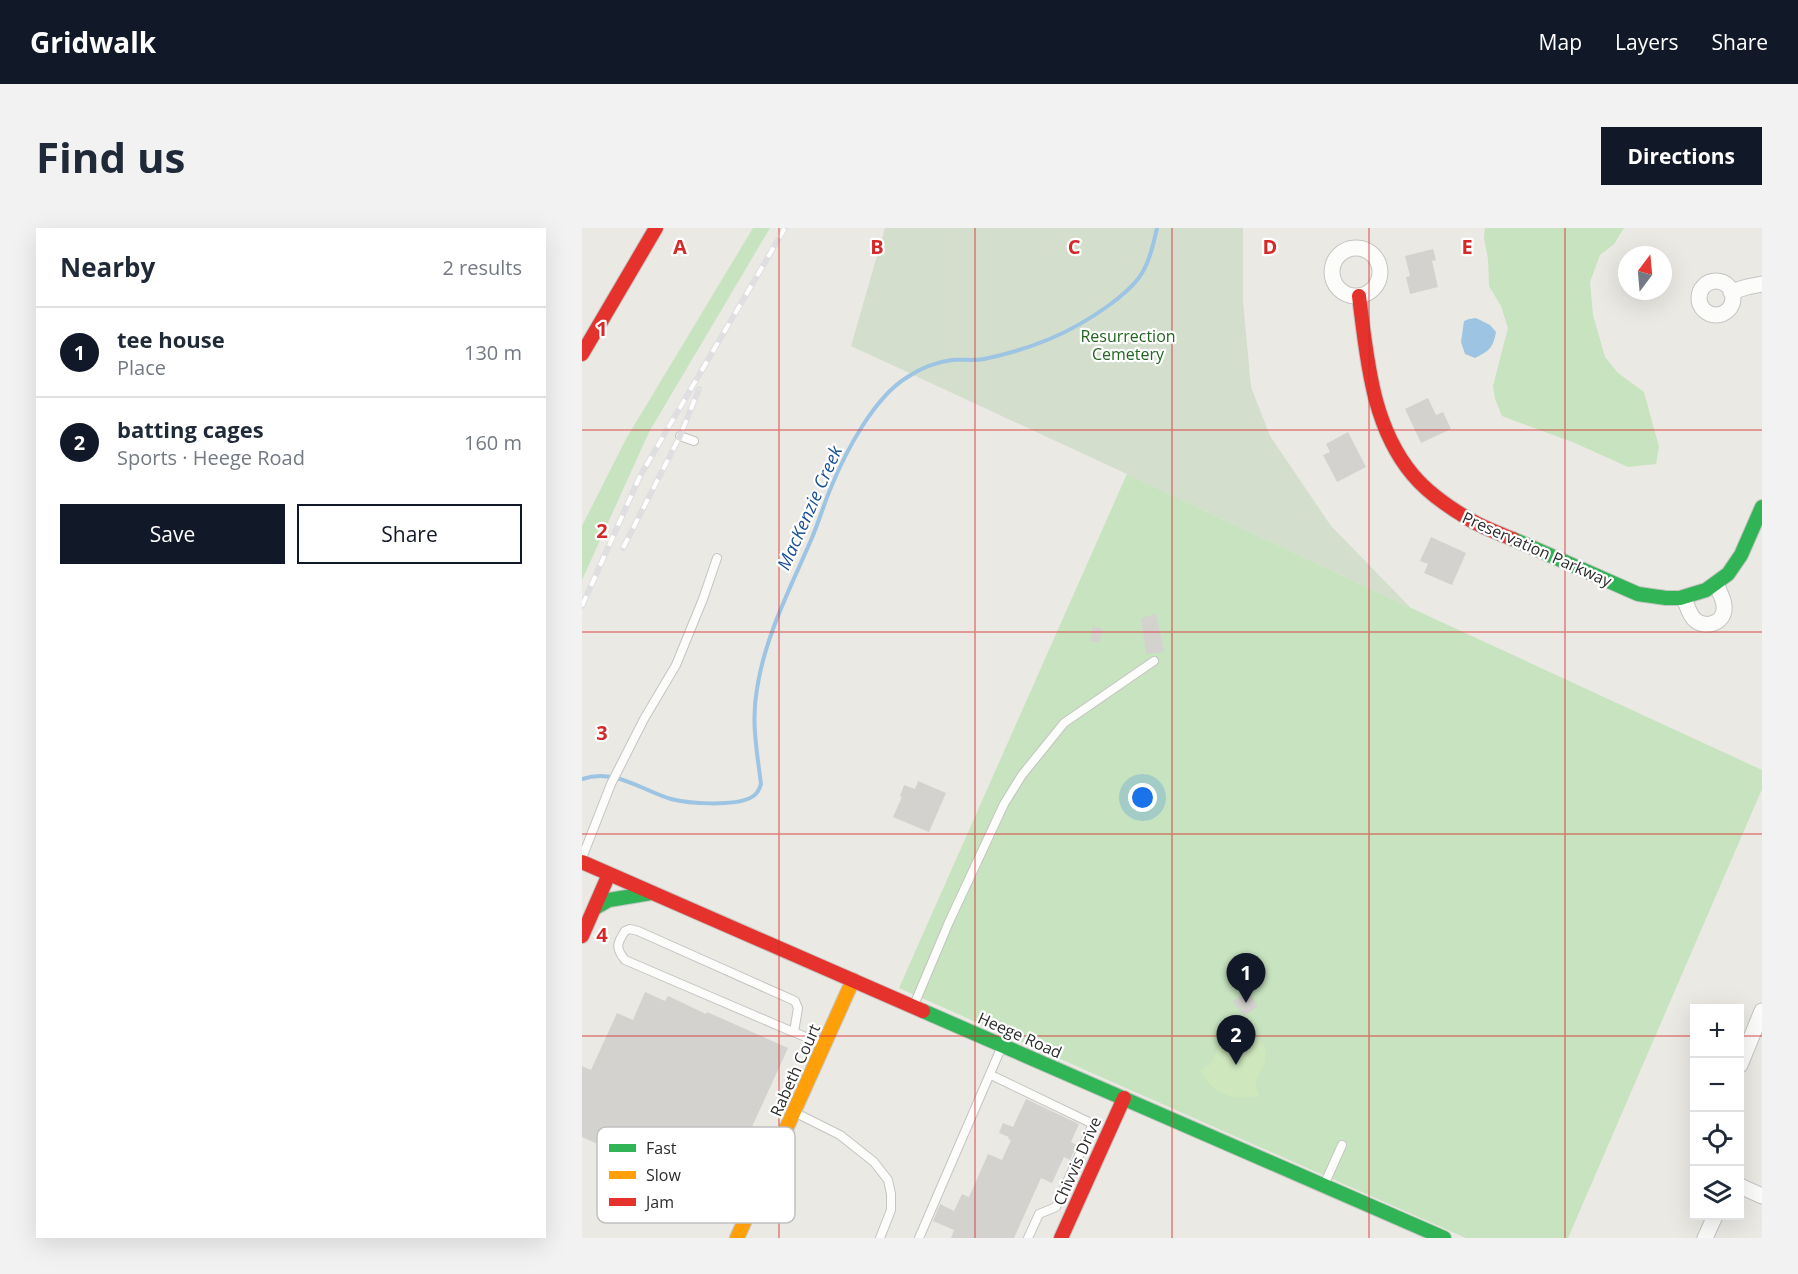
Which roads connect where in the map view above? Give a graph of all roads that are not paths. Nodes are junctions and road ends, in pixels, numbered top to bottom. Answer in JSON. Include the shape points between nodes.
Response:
{"nodes":[{"id":1,"x":656,"y":228,"type":"edge"},
{"id":2,"x":1762,"y":284,"type":"edge"},
{"id":3,"x":1731,"y":292,"type":"dead end"},
{"id":4,"x":1359,"y":296,"type":"dead end"},
{"id":5,"x":582,"y":354,"type":"edge"},
{"id":6,"x":680,"y":436,"type":"dead end"},
{"id":7,"x":694,"y":441,"type":"dead end"},
{"id":8,"x":1762,"y":507,"type":"edge"},
{"id":9,"x":717,"y":558,"type":"dead end"},
{"id":10,"x":1716,"y":584,"type":"junction"},
{"id":11,"x":1684,"y":598,"type":"junction"},
{"id":12,"x":1154,"y":661,"type":"dead end"},
{"id":13,"x":582,"y":860,"type":"edge"},
{"id":14,"x":609,"y":874,"type":"junction"},
{"id":15,"x":652,"y":892,"type":"junction"},
{"id":16,"x":594,"y":908,"type":"junction"},
{"id":17,"x":582,"y":936,"type":"edge"},
{"id":18,"x":853,"y":980,"type":"junction"},
{"id":19,"x":914,"y":1006,"type":"junction"},
{"id":20,"x":1762,"y":1011,"type":"edge"},
{"id":21,"x":794,"y":1032,"type":"junction"},
{"id":22,"x":825,"y":1044,"type":"junction"},
{"id":23,"x":1002,"y":1045,"type":"junction"},
{"id":24,"x":1743,"y":1058,"type":"edge"},
{"id":25,"x":991,"y":1075,"type":"junction"},
{"id":26,"x":1124,"y":1098,"type":"junction"},
{"id":27,"x":794,"y":1112,"type":"junction"},
{"id":28,"x":787,"y":1127,"type":"edge"},
{"id":29,"x":1342,"y":1145,"type":"dead end"},
{"id":30,"x":1324,"y":1186,"type":"junction"},
{"id":31,"x":1744,"y":1188,"type":"edge"},
{"id":32,"x":1762,"y":1196,"type":"edge"},
{"id":33,"x":1056,"y":1206,"type":"junction"},
{"id":34,"x":1071,"y":1216,"type":"junction"},
{"id":35,"x":1713,"y":1220,"type":"edge"},
{"id":36,"x":744,"y":1223,"type":"edge"},
{"id":37,"x":737,"y":1238,"type":"edge"},
{"id":38,"x":880,"y":1238,"type":"edge"},
{"id":39,"x":919,"y":1238,"type":"edge"},
{"id":40,"x":1028,"y":1238,"type":"edge"},
{"id":41,"x":1061,"y":1238,"type":"edge"},
{"id":42,"x":1444,"y":1238,"type":"edge"},
{"id":43,"x":1705,"y":1238,"type":"edge"}],
"edges":[{"from":1,"to":5,"type":"street"},
{"from":2,"to":3,"type":"street"},
{"from":4,"to":11,"type":"street","name":"Preservation Parkway","via":[[1375,401],[1391,444],[1418,483],[1469,520],[1638,594]]},
{"from":6,"to":7,"type":"lane"},
{"from":8,"to":10,"type":"street","name":"Preservation Parkway","via":[[1738,560]]},
{"from":9,"to":13,"type":"lane","via":[[676,665],[611,784]]},
{"from":10,"to":11,"type":"street","name":"Preservation Parkway"},
{"from":10,"to":11,"type":"street","via":[[1725,604],[1720,620],[1713,624],[1696,621]]},
{"from":12,"to":19,"type":"lane","via":[[1064,723],[1022,775],[1004,804]]},
{"from":13,"to":14,"type":"street","name":"Heege Road"},
{"from":14,"to":15,"type":"street","name":"Heege Road"},
{"from":14,"to":16,"type":"street"},
{"from":15,"to":16,"type":"street","via":[[609,900]]},
{"from":15,"to":18,"type":"street","name":"Heege Road"},
{"from":16,"to":17,"type":"street"},
{"from":18,"to":19,"type":"street","name":"Heege Road"},
{"from":18,"to":22,"type":"street","name":"Rabeth Court"},
{"from":19,"to":23,"type":"street","name":"Heege Road"},
{"from":20,"to":24,"type":"street"},
{"from":21,"to":21,"type":"lane","via":[[625,960],[619,953],[620,939],[625,931],[638,931],[795,1001],[798,1008]]},
{"from":21,"to":22,"type":"lane"},
{"from":22,"to":27,"type":"street","name":"Rabeth Court"},
{"from":23,"to":25,"type":"lane"},
{"from":23,"to":26,"type":"street","name":"Heege Road"},
{"from":25,"to":33,"type":"lane","via":[[1093,1124]]},
{"from":25,"to":39,"type":"lane"},
{"from":26,"to":30,"type":"street","name":"Heege Road"},
{"from":26,"to":34,"type":"street","name":"Chivvis Drive"},
{"from":27,"to":28,"type":"street","name":"Rabeth Court"},
{"from":27,"to":38,"type":"lane","via":[[840,1134],[874,1162],[888,1180],[891,1210]]},
{"from":29,"to":30,"type":"lane"},
{"from":30,"to":42,"type":"street","name":"Heege Road"},
{"from":31,"to":32,"type":"street"},
{"from":33,"to":34,"type":"lane"},
{"from":33,"to":40,"type":"lane","via":[[1039,1214]]},
{"from":34,"to":41,"type":"street","name":"Chivvis Drive"},
{"from":35,"to":43,"type":"street"},
{"from":36,"to":37,"type":"street","name":"Rabeth Court"}]}
